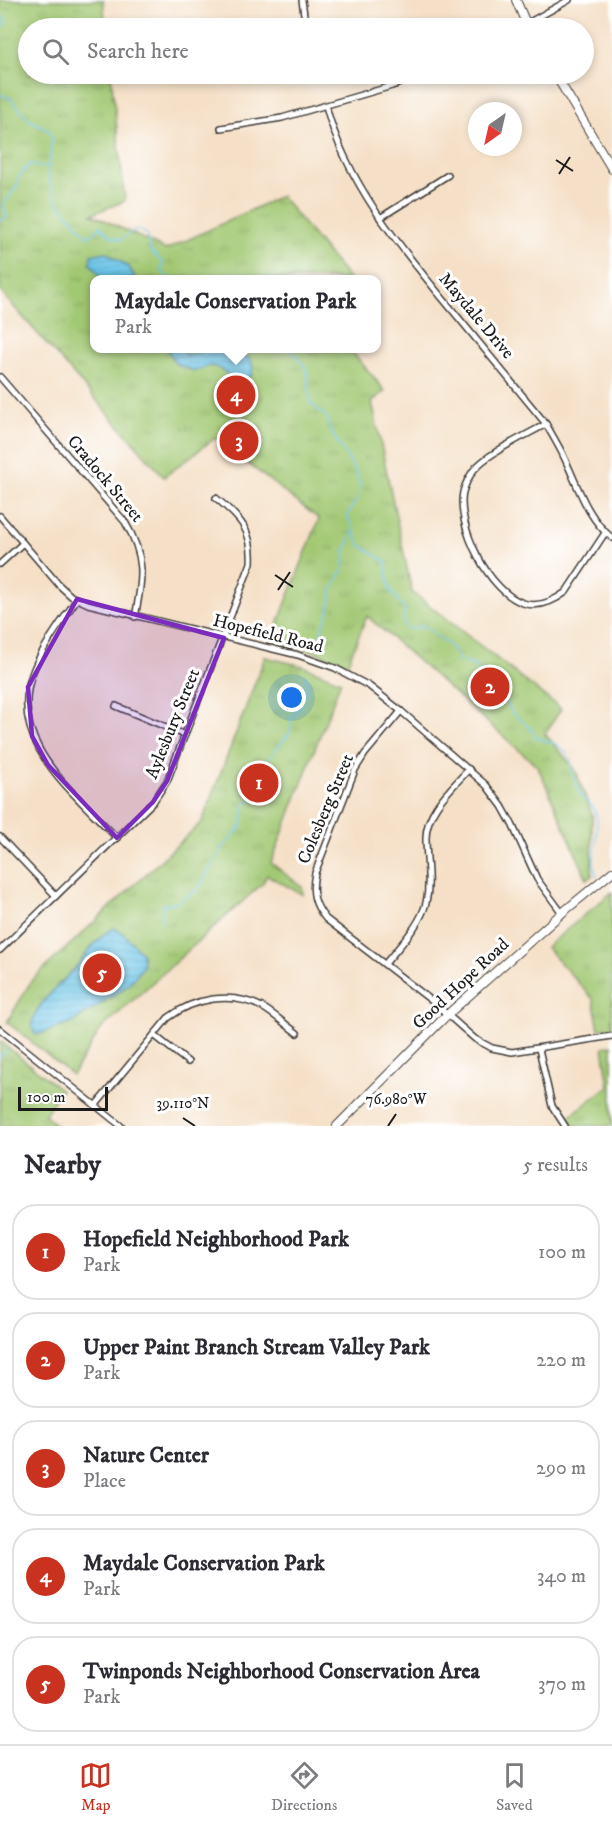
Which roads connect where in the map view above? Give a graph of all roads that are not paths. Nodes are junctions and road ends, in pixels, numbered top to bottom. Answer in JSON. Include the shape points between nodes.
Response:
{"nodes":[{"id":1,"x":302,"y":0,"type":"edge"},
{"id":2,"x":516,"y":0,"type":"edge"},
{"id":3,"x":568,"y":0,"type":"edge"},
{"id":4,"x":304,"y":18,"type":"edge"},
{"id":5,"x":521,"y":18,"type":"edge"},
{"id":6,"x":539,"y":18,"type":"edge"},
{"id":7,"x":398,"y":84,"type":"edge"},
{"id":8,"x":561,"y":84,"type":"edge"},
{"id":9,"x":326,"y":106,"type":"junction"},
{"id":10,"x":221,"y":128,"type":"dead end"},
{"id":11,"x":611,"y":166,"type":"edge"},
{"id":12,"x":448,"y":176,"type":"dead end"},
{"id":13,"x":380,"y":218,"type":"junction"},
{"id":14,"x":0,"y":377,"type":"edge"},
{"id":15,"x":546,"y":424,"type":"junction"},
{"id":16,"x":216,"y":498,"type":"dead end"},
{"id":17,"x":0,"y":516,"type":"edge"},
{"id":18,"x":605,"y":532,"type":"junction"},
{"id":19,"x":612,"y":538,"type":"edge"},
{"id":20,"x":23,"y":543,"type":"junction"},
{"id":21,"x":0,"y":564,"type":"edge"},
{"id":22,"x":77,"y":599,"type":"junction"},
{"id":23,"x":135,"y":617,"type":"junction"},
{"id":24,"x":224,"y":638,"type":"junction"},
{"id":25,"x":117,"y":706,"type":"dead end"},
{"id":26,"x":402,"y":711,"type":"junction"},
{"id":27,"x":185,"y":735,"type":"junction"},
{"id":28,"x":469,"y":769,"type":"junction"},
{"id":29,"x":0,"y":837,"type":"edge"},
{"id":30,"x":117,"y":838,"type":"junction"},
{"id":31,"x":612,"y":872,"type":"edge"},
{"id":32,"x":56,"y":896,"type":"junction"},
{"id":33,"x":562,"y":913,"type":"junction"},
{"id":34,"x":0,"y":950,"type":"edge"},
{"id":35,"x":385,"y":964,"type":"junction"},
{"id":36,"x":447,"y":1015,"type":"junction"},
{"id":37,"x":0,"y":1029,"type":"edge"},
{"id":38,"x":297,"y":1033,"type":"dead end"},
{"id":39,"x":154,"y":1035,"type":"junction"},
{"id":40,"x":612,"y":1036,"type":"edge"},
{"id":41,"x":538,"y":1049,"type":"junction"},
{"id":42,"x":188,"y":1062,"type":"dead end"},
{"id":43,"x":95,"y":1106,"type":"junction"},
{"id":44,"x":120,"y":1126,"type":"edge"},
{"id":45,"x":337,"y":1126,"type":"edge"},
{"id":46,"x":565,"y":1126,"type":"edge"}],
"edges":[{"from":1,"to":4,"type":"street"},
{"from":2,"to":5,"type":"street"},
{"from":3,"to":6,"type":"street"},
{"from":7,"to":9,"type":"street"},
{"from":8,"to":11,"type":"street"},
{"from":9,"to":10,"type":"street"},
{"from":9,"to":13,"type":"street","name":"Maydale Drive","via":[[349,163]]},
{"from":12,"to":13,"type":"street"},
{"from":13,"to":15,"type":"street","name":"Maydale Drive"},
{"from":14,"to":23,"type":"street","name":"Cradock Street","via":[[125,522],[134,538],[142,566]]},
{"from":15,"to":18,"type":"street","name":"Maydale Drive","via":[[588,509]]},
{"from":15,"to":18,"type":"street","via":[[484,460],[468,480],[462,513],[478,558],[513,598],[543,604],[566,592]]},
{"from":16,"to":24,"type":"street","name":"Aylesbury Street","via":[[243,523],[252,554],[248,576]]},
{"from":17,"to":20,"type":"street","name":"Hopefield Road"},
{"from":18,"to":19,"type":"street","name":"Maydale Drive"},
{"from":20,"to":21,"type":"street"},
{"from":20,"to":22,"type":"street","name":"Hopefield Road","via":[[59,585]]},
{"from":22,"to":23,"type":"street","name":"Hopefield Road"},
{"from":22,"to":30,"type":"street","via":[[34,668],[28,687],[27,717],[36,746],[48,765]]},
{"from":23,"to":24,"type":"street","name":"Hopefield Road"},
{"from":24,"to":26,"type":"street","name":"Hopefield Road","via":[[335,668],[369,686]]},
{"from":24,"to":27,"type":"street","name":"Aylesbury Street"},
{"from":25,"to":27,"type":"street"},
{"from":26,"to":28,"type":"street","name":"Hopefield Road"},
{"from":26,"to":35,"type":"street","name":"Colesberg Street","via":[[355,770],[312,887],[318,909],[326,919]]},
{"from":27,"to":30,"type":"street","name":"Aylesbury Street","via":[[161,792]]},
{"from":28,"to":33,"type":"street","name":"Hopefield Road","via":[[502,806],[537,879]]},
{"from":28,"to":35,"type":"street","via":[[438,804],[430,821],[426,840],[426,902],[415,926]]},
{"from":29,"to":32,"type":"street"},
{"from":30,"to":32,"type":"street","name":"Aylesbury Street"},
{"from":31,"to":33,"type":"street","name":"Good Hope Road"},
{"from":32,"to":34,"type":"street","name":"Aylesbury Street"},
{"from":33,"to":36,"type":"street","name":"Good Hope Road"},
{"from":35,"to":36,"type":"street","name":"Colesberg Street"},
{"from":36,"to":41,"type":"street","name":"Colesberg Street","via":[[492,1048],[512,1052]]},
{"from":36,"to":45,"type":"street","name":"Good Hope Road"},
{"from":37,"to":43,"type":"street"},
{"from":38,"to":39,"type":"street","via":[[260,1006],[220,997],[178,1010]]},
{"from":39,"to":42,"type":"street"},
{"from":39,"to":43,"type":"street"},
{"from":40,"to":41,"type":"street","name":"Colesberg Street"},
{"from":41,"to":46,"type":"street","via":[[552,1106]]},
{"from":43,"to":44,"type":"street"}]}
